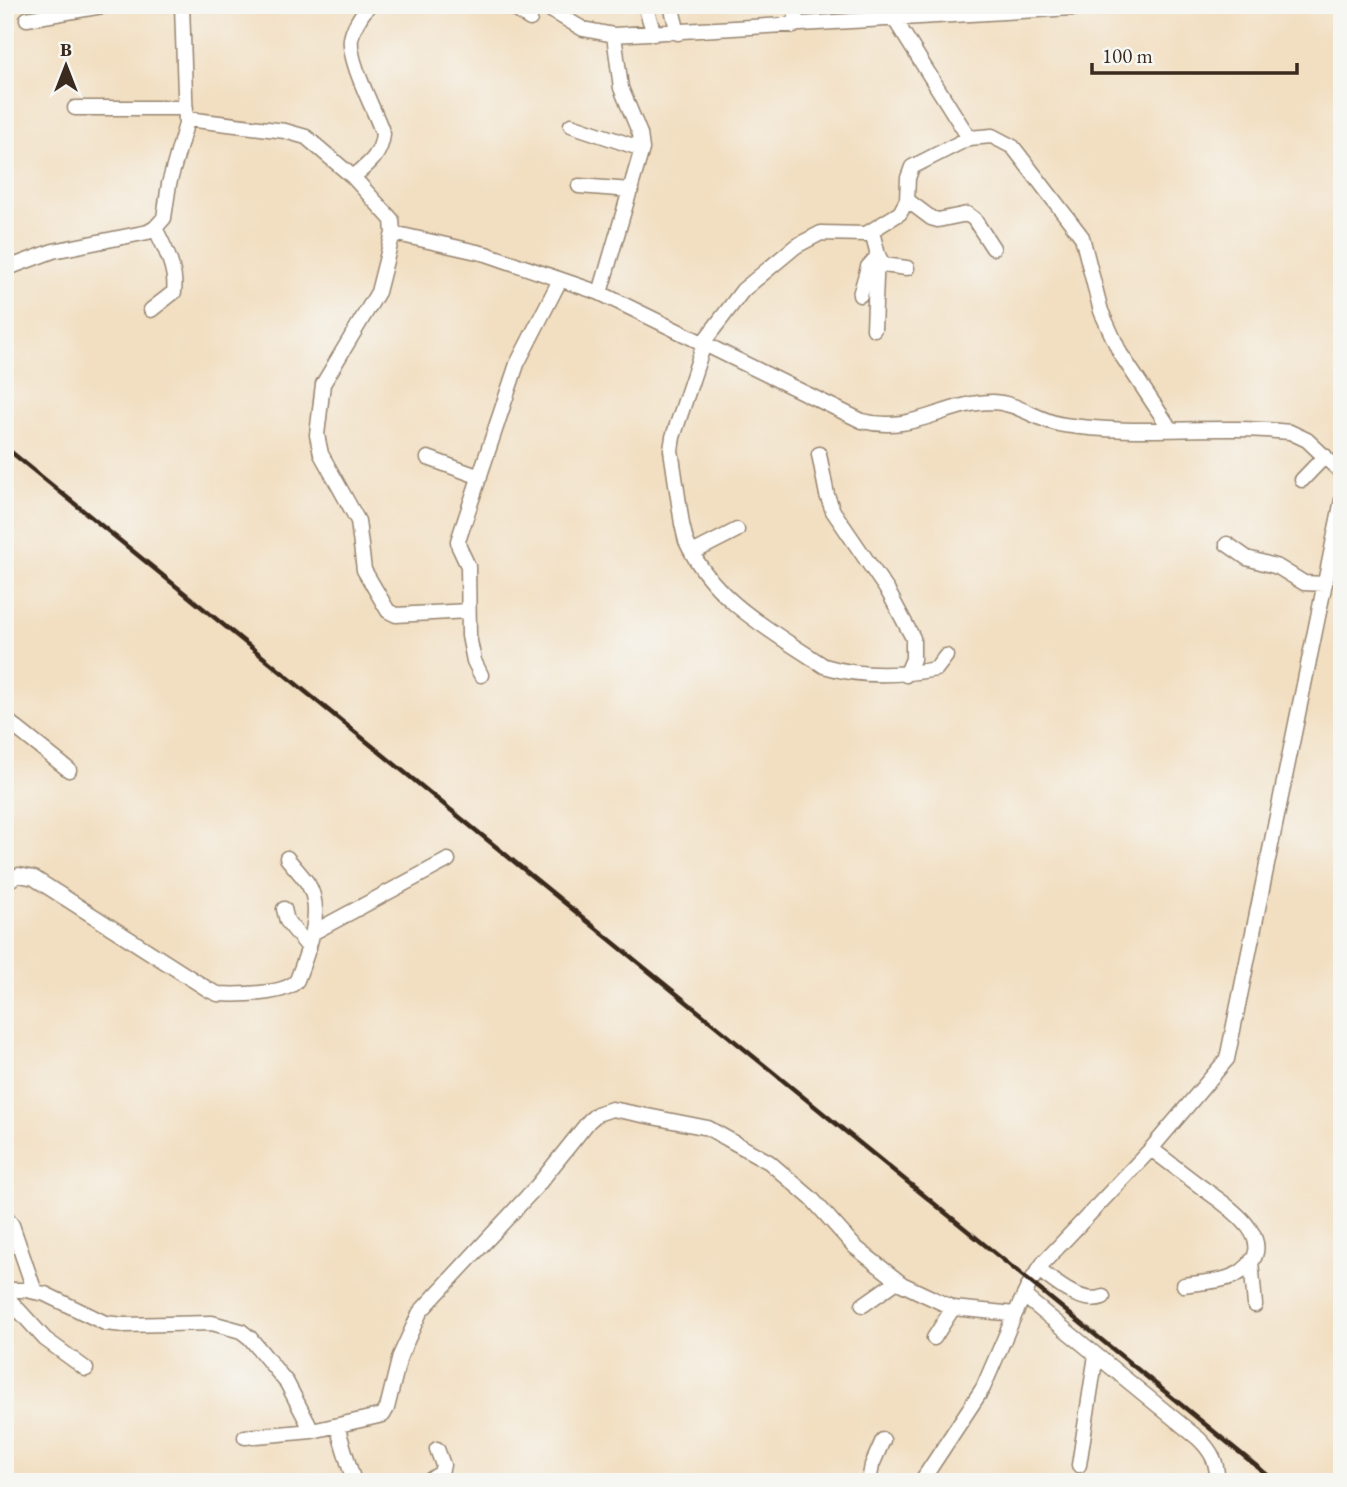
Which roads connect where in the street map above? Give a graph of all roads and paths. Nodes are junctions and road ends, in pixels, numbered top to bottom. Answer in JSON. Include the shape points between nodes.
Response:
{"nodes":[{"id":1,"x":108,"y":5,"type":"edge"},
{"id":2,"x":182,"y":5,"type":"edge"},
{"id":3,"x":369,"y":5,"type":"edge"},
{"id":4,"x":509,"y":5,"type":"edge"},
{"id":5,"x":542,"y":5,"type":"edge"},
{"id":6,"x":645,"y":5,"type":"edge"},
{"id":7,"x":671,"y":5,"type":"edge"},
{"id":8,"x":797,"y":5,"type":"edge"},
{"id":9,"x":806,"y":5,"type":"edge"},
{"id":10,"x":867,"y":5,"type":"edge"},
{"id":11,"x":1125,"y":5,"type":"edge"},
{"id":12,"x":27,"y":19,"type":"dead end"},
{"id":13,"x":530,"y":19,"type":"dead end"},
{"id":14,"x":895,"y":20,"type":"junction"},
{"id":15,"x":872,"y":21,"type":"junction"},
{"id":16,"x":799,"y":26,"type":"junction"},
{"id":17,"x":678,"y":33,"type":"junction"},
{"id":18,"x":654,"y":34,"type":"junction"},
{"id":19,"x":614,"y":35,"type":"junction"},
{"id":20,"x":75,"y":108,"type":"dead end"},
{"id":21,"x":187,"y":114,"type":"junction"},
{"id":22,"x":571,"y":125,"type":"dead end"},
{"id":23,"x":969,"y":138,"type":"junction"},
{"id":24,"x":642,"y":149,"type":"junction"},
{"id":25,"x":353,"y":177,"type":"junction"},
{"id":26,"x":579,"y":186,"type":"dead end"},
{"id":27,"x":631,"y":190,"type":"junction"},
{"id":28,"x":909,"y":201,"type":"junction"},
{"id":29,"x":918,"y":223,"type":"dead end"},
{"id":30,"x":155,"y":228,"type":"junction"},
{"id":31,"x":872,"y":232,"type":"junction"},
{"id":32,"x":393,"y":233,"type":"junction"},
{"id":33,"x":993,"y":248,"type":"dead end"},
{"id":34,"x":877,"y":254,"type":"junction"},
{"id":35,"x":908,"y":268,"type":"dead end"},
{"id":36,"x":5,"y":269,"type":"edge"},
{"id":37,"x":560,"y":280,"type":"junction"},
{"id":38,"x":600,"y":293,"type":"junction"},
{"id":39,"x":860,"y":295,"type":"dead end"},
{"id":40,"x":151,"y":310,"type":"dead end"},
{"id":41,"x":874,"y":329,"type":"dead end"},
{"id":42,"x":703,"y":344,"type":"junction"},
{"id":43,"x":1171,"y":430,"type":"junction"},
{"id":44,"x":819,"y":454,"type":"dead end"},
{"id":45,"x":1325,"y":456,"type":"junction"},
{"id":46,"x":428,"y":458,"type":"dead end"},
{"id":47,"x":1342,"y":473,"type":"edge"},
{"id":48,"x":480,"y":477,"type":"junction"},
{"id":49,"x":1302,"y":480,"type":"dead end"},
{"id":50,"x":1342,"y":500,"type":"edge"},
{"id":51,"x":737,"y":530,"type":"dead end"},
{"id":52,"x":1227,"y":544,"type":"dead end"},
{"id":53,"x":1337,"y":548,"type":"edge"},
{"id":54,"x":692,"y":553,"type":"junction"},
{"id":55,"x":1325,"y":584,"type":"junction"},
{"id":56,"x":468,"y":611,"type":"junction"},
{"id":57,"x":946,"y":656,"type":"dead end"},
{"id":58,"x":481,"y":675,"type":"dead end"},
{"id":59,"x":906,"y":675,"type":"junction"},
{"id":60,"x":5,"y":719,"type":"edge"},
{"id":61,"x":69,"y":770,"type":"dead end"},
{"id":62,"x":287,"y":858,"type":"dead end"},
{"id":63,"x":449,"y":860,"type":"dead end"},
{"id":64,"x":5,"y":882,"type":"edge"},
{"id":65,"x":284,"y":909,"type":"dead end"},
{"id":66,"x":314,"y":932,"type":"junction"},
{"id":67,"x":309,"y":948,"type":"junction"},
{"id":68,"x":1152,"y":1149,"type":"junction"},
{"id":69,"x":5,"y":1215,"type":"edge"},
{"id":70,"x":1251,"y":1261,"type":"junction"},
{"id":71,"x":1039,"y":1270,"type":"junction"},
{"id":72,"x":897,"y":1281,"type":"junction"},
{"id":73,"x":1184,"y":1285,"type":"dead end"},
{"id":74,"x":35,"y":1292,"type":"junction"},
{"id":75,"x":5,"y":1293,"type":"edge"},
{"id":76,"x":1024,"y":1296,"type":"junction"},
{"id":77,"x":1103,"y":1297,"type":"dead end"},
{"id":78,"x":863,"y":1305,"type":"dead end"},
{"id":79,"x":1255,"y":1305,"type":"dead end"},
{"id":80,"x":953,"y":1308,"type":"junction"},
{"id":81,"x":1015,"y":1314,"type":"junction"},
{"id":82,"x":934,"y":1338,"type":"dead end"},
{"id":83,"x":1096,"y":1355,"type":"junction"},
{"id":84,"x":86,"y":1369,"type":"dead end"},
{"id":85,"x":324,"y":1428,"type":"junction"},
{"id":86,"x":245,"y":1437,"type":"dead end"},
{"id":87,"x":883,"y":1440,"type":"dead end"},
{"id":88,"x":437,"y":1449,"type":"dead end"},
{"id":89,"x":1079,"y":1465,"type":"dead end"},
{"id":90,"x":354,"y":1482,"type":"edge"},
{"id":91,"x":427,"y":1482,"type":"edge"},
{"id":92,"x":869,"y":1482,"type":"edge"},
{"id":93,"x":921,"y":1482,"type":"edge"},
{"id":94,"x":1217,"y":1482,"type":"edge"}],
"edges":[{"from":1,"to":12,"type":"street"},
{"from":2,"to":21,"type":"street"},
{"from":3,"to":25,"type":"street","via":[[351,39],[352,55],[383,134],[382,147]]},
{"from":4,"to":13,"type":"street"},
{"from":5,"to":19,"type":"street","via":[[583,29]]},
{"from":6,"to":18,"type":"street"},
{"from":7,"to":17,"type":"street"},
{"from":8,"to":16,"type":"street"},
{"from":9,"to":16,"type":"street"},
{"from":10,"to":15,"type":"street"},
{"from":11,"to":14,"type":"street"},
{"from":14,"to":15,"type":"street"},
{"from":14,"to":23,"type":"street"},
{"from":15,"to":16,"type":"street"},
{"from":16,"to":17,"type":"street"},
{"from":17,"to":18,"type":"street"},
{"from":18,"to":19,"type":"street"},
{"from":19,"to":24,"type":"street","via":[[621,89]]},
{"from":20,"to":21,"type":"street"},
{"from":21,"to":25,"type":"street","via":[[296,133]]},
{"from":21,"to":30,"type":"street","via":[[164,218]]},
{"from":22,"to":24,"type":"street"},
{"from":23,"to":28,"type":"street","via":[[912,167]]},
{"from":23,"to":43,"type":"street","via":[[992,136],[1013,147],[1082,237],[1101,311],[1120,353]]},
{"from":24,"to":27,"type":"street"},
{"from":25,"to":32,"type":"street","via":[[388,215]]},
{"from":26,"to":27,"type":"street"},
{"from":27,"to":38,"type":"street"},
{"from":28,"to":29,"type":"street"},
{"from":28,"to":31,"type":"street"},
{"from":28,"to":33,"type":"street","via":[[938,220],[967,214]]},
{"from":30,"to":36,"type":"street","via":[[53,251]]},
{"from":30,"to":40,"type":"street","via":[[175,284],[174,292]]},
{"from":31,"to":34,"type":"street"},
{"from":31,"to":42,"type":"street","via":[[821,233],[796,246],[743,290]]},
{"from":32,"to":37,"type":"street","via":[[486,254]]},
{"from":32,"to":56,"type":"street","via":[[375,298],[323,384],[317,444],[358,521],[364,570],[388,611],[396,615]]},
{"from":34,"to":35,"type":"street","via":[[883,265]]},
{"from":34,"to":39,"type":"street"},
{"from":34,"to":41,"type":"street"},
{"from":37,"to":38,"type":"street"},
{"from":37,"to":48,"type":"street","via":[[517,364]]},
{"from":38,"to":42,"type":"street"},
{"from":42,"to":43,"type":"street","via":[[876,424],[905,424],[990,402],[1066,426]]},
{"from":42,"to":54,"type":"street","via":[[671,450],[682,524]]},
{"from":43,"to":45,"type":"street","via":[[1290,432]]},
{"from":44,"to":59,"type":"street","via":[[833,511],[914,638],[914,659]]},
{"from":45,"to":47,"type":"street"},
{"from":45,"to":49,"type":"street"},
{"from":46,"to":48,"type":"street"},
{"from":48,"to":56,"type":"street","via":[[458,544],[468,566]]},
{"from":50,"to":53,"type":"street"},
{"from":51,"to":54,"type":"street"},
{"from":52,"to":55,"type":"street","via":[[1304,583]]},
{"from":53,"to":55,"type":"street"},
{"from":54,"to":59,"type":"street","via":[[727,599],[824,666]]},
{"from":55,"to":68,"type":"street","via":[[1230,1051],[1223,1066]]},
{"from":56,"to":58,"type":"street","via":[[474,661]]},
{"from":57,"to":59,"type":"street","via":[[936,669]]},
{"from":60,"to":61,"type":"street"},
{"from":62,"to":66,"type":"street","via":[[310,886]]},
{"from":63,"to":66,"type":"street"},
{"from":64,"to":67,"type":"street","via":[[19,875],[34,878],[218,994],[290,987]]},
{"from":65,"to":67,"type":"street","via":[[287,921]]},
{"from":66,"to":67,"type":"street"},
{"from":68,"to":70,"type":"street","via":[[1239,1214],[1253,1236],[1256,1249]]},
{"from":68,"to":71,"type":"street"},
{"from":69,"to":74,"type":"street"},
{"from":70,"to":73,"type":"street","via":[[1242,1272]]},
{"from":70,"to":79,"type":"street"},
{"from":71,"to":76,"type":"street"},
{"from":71,"to":77,"type":"street","via":[[1078,1296]]},
{"from":72,"to":78,"type":"street"},
{"from":72,"to":80,"type":"street"},
{"from":72,"to":85,"type":"street","via":[[855,1247],[769,1162],[699,1125],[604,1111],[589,1121],[537,1186],[420,1312],[400,1356],[386,1412]]},
{"from":74,"to":75,"type":"street"},
{"from":74,"to":85,"type":"street","via":[[104,1323],[212,1323],[242,1331],[287,1383],[308,1426]]},
{"from":75,"to":84,"type":"street","via":[[45,1339]]},
{"from":76,"to":81,"type":"street"},
{"from":76,"to":83,"type":"street"},
{"from":80,"to":81,"type":"street"},
{"from":80,"to":82,"type":"street"},
{"from":81,"to":93,"type":"street","via":[[984,1388]]},
{"from":83,"to":89,"type":"street"},
{"from":83,"to":94,"type":"street","via":[[1209,1449]]},
{"from":85,"to":86,"type":"street"},
{"from":85,"to":90,"type":"street"},
{"from":87,"to":92,"type":"street"},
{"from":88,"to":91,"type":"street","via":[[441,1473]]}]}
